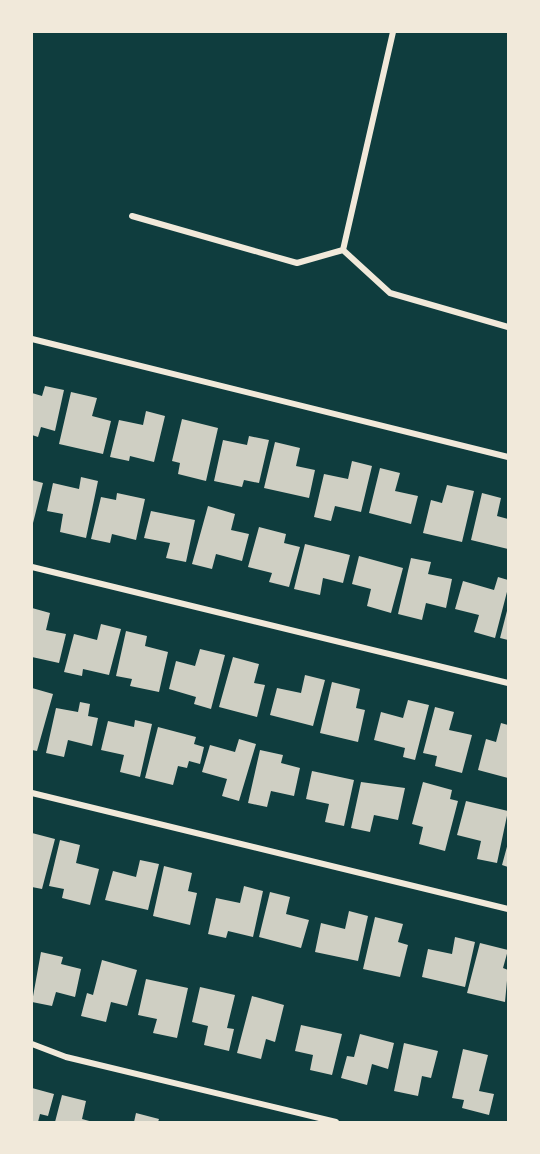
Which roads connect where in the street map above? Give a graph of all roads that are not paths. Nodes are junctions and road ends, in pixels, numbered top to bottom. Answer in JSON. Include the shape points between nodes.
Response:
{"nodes":[{"id":1,"x":393,"y":32,"type":"edge"},
{"id":2,"x":132,"y":216,"type":"dead end"},
{"id":3,"x":343,"y":250,"type":"junction"},
{"id":4,"x":508,"y":327,"type":"edge"},
{"id":5,"x":32,"y":339,"type":"edge"},
{"id":6,"x":508,"y":457,"type":"edge"},
{"id":7,"x":32,"y":567,"type":"edge"},
{"id":8,"x":508,"y":683,"type":"edge"},
{"id":9,"x":32,"y":793,"type":"edge"},
{"id":10,"x":508,"y":909,"type":"edge"},
{"id":11,"x":32,"y":1044,"type":"edge"},
{"id":12,"x":336,"y":1122,"type":"edge"}],
"edges":[{"from":1,"to":3,"type":"street"},
{"from":2,"to":3,"type":"street","via":[[297,263]]},
{"from":3,"to":4,"type":"street","via":[[390,293]]},
{"from":5,"to":6,"type":"street"},
{"from":7,"to":8,"type":"street"},
{"from":9,"to":10,"type":"street"},
{"from":11,"to":12,"type":"street","via":[[66,1057]]}]}
